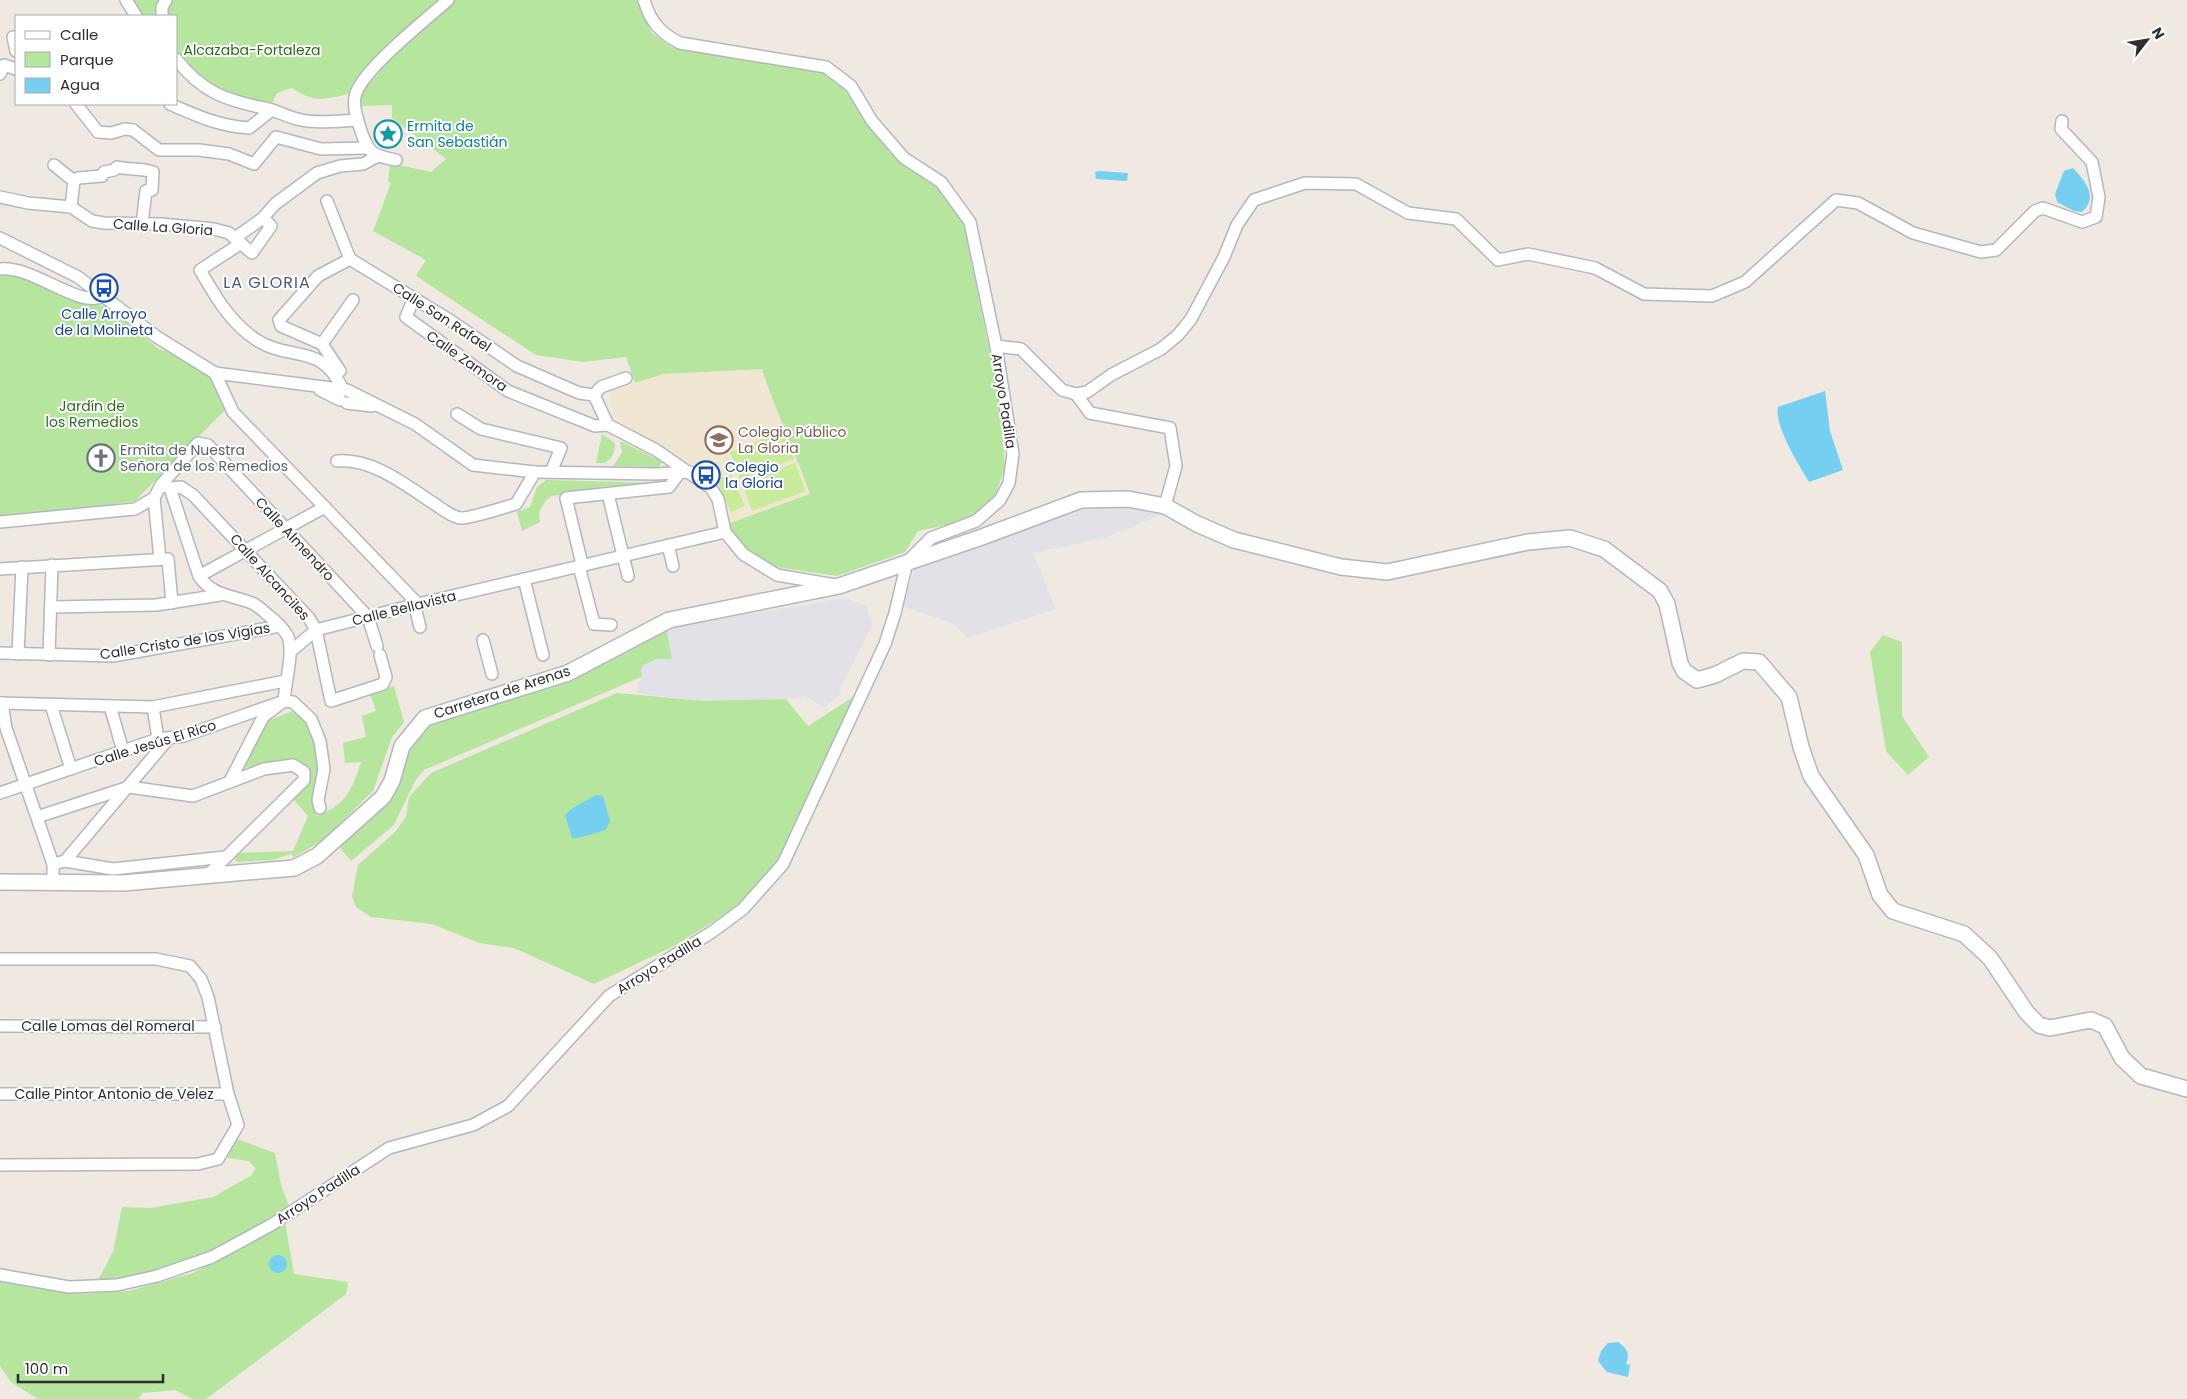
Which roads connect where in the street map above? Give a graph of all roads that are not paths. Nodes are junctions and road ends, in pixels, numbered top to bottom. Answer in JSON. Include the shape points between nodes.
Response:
{"nodes":[{"id":1,"x":126,"y":0,"type":"edge"},
{"id":2,"x":166,"y":0,"type":"edge"},
{"id":3,"x":448,"y":0,"type":"edge"},
{"id":4,"x":644,"y":0,"type":"edge"},
{"id":5,"x":135,"y":15,"type":"edge"},
{"id":6,"x":162,"y":15,"type":"edge"},
{"id":7,"x":13,"y":37,"type":"dead end"},
{"id":8,"x":15,"y":47,"type":"edge"},
{"id":9,"x":178,"y":62,"type":"edge"},
{"id":10,"x":15,"y":69,"type":"edge"},
{"id":11,"x":2,"y":70,"type":"edge"},
{"id":12,"x":77,"y":105,"type":"edge"},
{"id":13,"x":172,"y":105,"type":"edge"},
{"id":14,"x":272,"y":110,"type":"junction"},
{"id":15,"x":358,"y":120,"type":"junction"},
{"id":16,"x":2062,"y":121,"type":"dead end"},
{"id":17,"x":366,"y":148,"type":"junction"},
{"id":18,"x":378,"y":156,"type":"junction"},
{"id":19,"x":396,"y":160,"type":"dead end"},
{"id":20,"x":54,"y":165,"type":"dead end"},
{"id":21,"x":74,"y":180,"type":"junction"},
{"id":22,"x":0,"y":197,"type":"edge"},
{"id":23,"x":327,"y":201,"type":"dead end"},
{"id":24,"x":71,"y":207,"type":"junction"},
{"id":25,"x":263,"y":218,"type":"junction"},
{"id":26,"x":142,"y":224,"type":"junction"},
{"id":27,"x":0,"y":238,"type":"edge"},
{"id":28,"x":237,"y":241,"type":"junction"},
{"id":29,"x":350,"y":259,"type":"junction"},
{"id":30,"x":0,"y":269,"type":"edge"},
{"id":31,"x":105,"y":296,"type":"junction"},
{"id":32,"x":414,"y":298,"type":"junction"},
{"id":33,"x":353,"y":300,"type":"dead end"},
{"id":34,"x":322,"y":344,"type":"junction"},
{"id":35,"x":996,"y":346,"type":"junction"},
{"id":36,"x":215,"y":373,"type":"junction"},
{"id":37,"x":626,"y":378,"type":"dead end"},
{"id":38,"x":1076,"y":394,"type":"junction"},
{"id":39,"x":345,"y":395,"type":"junction"},
{"id":40,"x":594,"y":395,"type":"junction"},
{"id":41,"x":457,"y":414,"type":"dead end"},
{"id":42,"x":608,"y":425,"type":"junction"},
{"id":43,"x":337,"y":461,"type":"dead end"},
{"id":44,"x":536,"y":472,"type":"junction"},
{"id":45,"x":552,"y":472,"type":"junction"},
{"id":46,"x":685,"y":472,"type":"junction"},
{"id":47,"x":166,"y":486,"type":"junction"},
{"id":48,"x":608,"y":494,"type":"junction"},
{"id":49,"x":154,"y":498,"type":"junction"},
{"id":50,"x":1165,"y":506,"type":"junction"},
{"id":51,"x":325,"y":507,"type":"junction"},
{"id":52,"x":0,"y":522,"type":"edge"},
{"id":53,"x":286,"y":530,"type":"junction"},
{"id":54,"x":726,"y":532,"type":"junction"},
{"id":55,"x":668,"y":545,"type":"junction"},
{"id":56,"x":245,"y":550,"type":"junction"},
{"id":57,"x":624,"y":555,"type":"junction"},
{"id":58,"x":160,"y":559,"type":"junction"},
{"id":59,"x":907,"y":562,"type":"junction"},
{"id":60,"x":582,"y":564,"type":"junction"},
{"id":61,"x":52,"y":565,"type":"junction"},
{"id":62,"x":673,"y":566,"type":"dead end"},
{"id":63,"x":22,"y":567,"type":"junction"},
{"id":64,"x":0,"y":569,"type":"edge"},
{"id":65,"x":199,"y":576,"type":"junction"},
{"id":66,"x":628,"y":576,"type":"dead end"},
{"id":67,"x":524,"y":579,"type":"junction"},
{"id":68,"x":839,"y":586,"type":"junction"},
{"id":69,"x":220,"y":595,"type":"junction"},
{"id":70,"x":172,"y":603,"type":"junction"},
{"id":71,"x":418,"y":604,"type":"junction"},
{"id":72,"x":51,"y":607,"type":"junction"},
{"id":73,"x":368,"y":617,"type":"junction"},
{"id":74,"x":611,"y":625,"type":"dead end"},
{"id":75,"x":280,"y":626,"type":"junction"},
{"id":76,"x":420,"y":627,"type":"dead end"},
{"id":77,"x":316,"y":630,"type":"junction"},
{"id":78,"x":483,"y":640,"type":"dead end"},
{"id":79,"x":379,"y":650,"type":"joint"},
{"id":80,"x":290,"y":652,"type":"junction"},
{"id":81,"x":0,"y":653,"type":"edge"},
{"id":82,"x":18,"y":654,"type":"junction"},
{"id":83,"x":48,"y":655,"type":"junction"},
{"id":84,"x":543,"y":655,"type":"dead end"},
{"id":85,"x":492,"y":674,"type":"dead end"},
{"id":86,"x":285,"y":681,"type":"junction"},
{"id":87,"x":284,"y":701,"type":"junction"},
{"id":88,"x":1,"y":703,"type":"edge"},
{"id":89,"x":51,"y":705,"type":"junction"},
{"id":90,"x":110,"y":706,"type":"junction"},
{"id":91,"x":153,"y":707,"type":"junction"},
{"id":92,"x":163,"y":739,"type":"junction"},
{"id":93,"x":123,"y":751,"type":"junction"},
{"id":94,"x":71,"y":769,"type":"junction"},
{"id":95,"x":230,"y":781,"type":"junction"},
{"id":96,"x":25,"y":785,"type":"junction"},
{"id":97,"x":129,"y":787,"type":"junction"},
{"id":98,"x":0,"y":793,"type":"edge"},
{"id":99,"x":320,"y":808,"type":"dead end"},
{"id":100,"x":37,"y":817,"type":"junction"},
{"id":101,"x":225,"y":857,"type":"junction"},
{"id":102,"x":59,"y":862,"type":"junction"},
{"id":103,"x":209,"y":874,"type":"junction"},
{"id":104,"x":1,"y":879,"type":"edge"},
{"id":105,"x":53,"y":882,"type":"junction"},
{"id":106,"x":0,"y":958,"type":"edge"},
{"id":107,"x":0,"y":1026,"type":"edge"},
{"id":108,"x":215,"y":1027,"type":"junction"},
{"id":109,"x":2187,"y":1089,"type":"edge"},
{"id":110,"x":0,"y":1094,"type":"edge"},
{"id":111,"x":228,"y":1094,"type":"junction"},
{"id":112,"x":0,"y":1165,"type":"edge"},
{"id":113,"x":0,"y":1275,"type":"edge"}],
"edges":[{"from":1,"to":5,"type":"street"},
{"from":2,"to":6,"type":"street"},
{"from":3,"to":15,"type":"street","via":[[365,79],[355,96]]},
{"from":4,"to":35,"type":"street","name":"Arroyo Padilla","via":[[648,16],[662,34],[680,43],[826,67],[851,86],[895,149],[941,182],[970,222]]},
{"from":7,"to":8,"type":"street"},
{"from":9,"to":14,"type":"street","via":[[189,76],[213,92],[238,103]]},
{"from":10,"to":11,"type":"street"},
{"from":12,"to":17,"type":"street","via":[[98,132],[133,130],[159,150],[229,154],[254,164],[276,137],[321,149]]},
{"from":13,"to":14,"type":"street","via":[[200,118],[249,128]]},
{"from":14,"to":15,"type":"street","via":[[307,121]]},
{"from":15,"to":17,"type":"street"},
{"from":16,"to":38,"type":"street","via":[[2061,129],[2092,162],[2099,198],[2096,217],[2082,222],[2043,208],[2035,211],[1996,250],[1981,252],[1913,233],[1858,203],[1836,200],[1745,282],[1712,296],[1644,294],[1595,268],[1528,254],[1498,260],[1456,219],[1408,213],[1356,184],[1306,183],[1254,200],[1237,225],[1191,319],[1178,335],[1154,353],[1111,374],[1086,392]]},
{"from":17,"to":18,"type":"street"},
{"from":18,"to":19,"type":"street"},
{"from":18,"to":25,"type":"street","via":[[363,164],[317,173],[275,204]]},
{"from":20,"to":21,"type":"street"},
{"from":21,"to":24,"type":"street"},
{"from":21,"to":26,"type":"street","via":[[102,176],[117,167],[153,172],[152,190],[146,191],[143,205]]},
{"from":22,"to":24,"type":"street"},
{"from":23,"to":29,"type":"street"},
{"from":24,"to":26,"type":"street","name":"Calle La Gloria","via":[[92,221],[104,224]]},
{"from":25,"to":28,"type":"street"},
{"from":25,"to":28,"type":"street","name":"Calle La Gloria","via":[[271,226],[252,253]]},
{"from":26,"to":28,"type":"street","name":"Calle La Gloria","via":[[214,229],[229,233]]},
{"from":27,"to":31,"type":"street","via":[[78,277]]},
{"from":28,"to":39,"type":"street","via":[[200,270],[233,321],[255,340],[322,360],[337,377]]},
{"from":29,"to":32,"type":"street","name":"Calle San Rafael"},
{"from":29,"to":34,"type":"street","via":[[318,276],[279,320],[281,326]]},
{"from":30,"to":31,"type":"street","via":[[30,273],[87,300]]},
{"from":31,"to":36,"type":"street","via":[[157,337]]},
{"from":32,"to":40,"type":"street","name":"Calle San Rafael","via":[[517,366],[579,393]]},
{"from":32,"to":42,"type":"street","name":"Calle Zamora","via":[[406,317],[508,391],[595,426]]},
{"from":33,"to":34,"type":"street"},
{"from":34,"to":39,"type":"street","via":[[344,377]]},
{"from":35,"to":38,"type":"street","via":[[1021,349],[1062,390]]},
{"from":35,"to":59,"type":"street","name":"Arroyo Padilla","via":[[1013,454],[1009,483],[1000,500],[976,522],[931,538]]},
{"from":36,"to":39,"type":"street","via":[[314,387]]},
{"from":36,"to":51,"type":"street","via":[[234,412]]},
{"from":37,"to":40,"type":"street","via":[[601,387]]},
{"from":38,"to":50,"type":"street","via":[[1090,413],[1170,428],[1176,466]]},
{"from":39,"to":44,"type":"street","via":[[386,408],[415,424],[473,465]]},
{"from":40,"to":42,"type":"street"},
{"from":41,"to":45,"type":"street","via":[[481,429],[561,448]]},
{"from":42,"to":46,"type":"street","via":[[656,450]]},
{"from":43,"to":44,"type":"street","via":[[350,460],[378,469],[450,514],[462,518],[516,504]]},
{"from":44,"to":45,"type":"street"},
{"from":45,"to":46,"type":"street"},
{"from":46,"to":48,"type":"street","via":[[669,487]]},
{"from":46,"to":54,"type":"street","via":[[711,488],[718,499]]},
{"from":47,"to":49,"type":"street"},
{"from":47,"to":53,"type":"street","name":"Calle Almendro","via":[[198,444],[208,445]]},
{"from":47,"to":56,"type":"street","name":"Calle Alcanciles","via":[[181,487],[193,495]]},
{"from":47,"to":65,"type":"street"},
{"from":48,"to":57,"type":"street"},
{"from":48,"to":60,"type":"street","via":[[566,498]]},
{"from":49,"to":52,"type":"street","via":[[135,509]]},
{"from":49,"to":58,"type":"street"},
{"from":50,"to":59,"type":"street","name":"Carretera de Arenas","via":[[1128,499],[1081,500]]},
{"from":50,"to":109,"type":"street","name":"Carretera de Arenas","via":[[1234,540],[1341,567],[1387,572],[1528,542],[1570,538],[1604,549],[1660,591],[1667,604],[1684,671],[1697,680],[1743,660],[1759,662],[1767,669],[1789,697],[1812,776],[1866,855],[1880,895],[1893,911],[1964,934],[1990,958],[2027,1013],[2039,1025],[2050,1028],[2091,1020],[2105,1026],[2122,1058],[2141,1076]]},
{"from":51,"to":53,"type":"street"},
{"from":51,"to":71,"type":"street"},
{"from":53,"to":56,"type":"street"},
{"from":53,"to":73,"type":"street","name":"Calle Almendro"},
{"from":54,"to":55,"type":"street","name":"Calle Bellavista"},
{"from":54,"to":68,"type":"street","via":[[743,554],[777,575]]},
{"from":55,"to":57,"type":"street","name":"Calle Bellavista"},
{"from":55,"to":62,"type":"street"},
{"from":56,"to":65,"type":"street"},
{"from":56,"to":77,"type":"street","name":"Calle Alcanciles","via":[[309,618]]},
{"from":57,"to":60,"type":"street","name":"Calle Bellavista"},
{"from":57,"to":66,"type":"street"},
{"from":58,"to":61,"type":"street"},
{"from":58,"to":70,"type":"street","via":[[168,559]]},
{"from":59,"to":68,"type":"street","name":"Carretera de Arenas"},
{"from":59,"to":113,"type":"street","name":"Arroyo Padilla","via":[[885,644],[783,864],[743,909],[610,996],[508,1106],[473,1126],[389,1148],[271,1225],[212,1256],[157,1276],[117,1286],[69,1287]]},
{"from":60,"to":67,"type":"street","name":"Calle Bellavista"},
{"from":60,"to":74,"type":"street","via":[[580,570],[594,624]]},
{"from":61,"to":63,"type":"street"},
{"from":61,"to":72,"type":"street"},
{"from":63,"to":64,"type":"street"},
{"from":63,"to":82,"type":"street"},
{"from":65,"to":69,"type":"street","via":[[204,584]]},
{"from":67,"to":71,"type":"street","name":"Calle Bellavista"},
{"from":67,"to":84,"type":"street"},
{"from":68,"to":103,"type":"street","name":"Carretera de Arenas","via":[[668,620],[568,673],[425,718],[402,746],[392,782],[383,797],[317,856],[294,868]]},
{"from":69,"to":70,"type":"street"},
{"from":69,"to":75,"type":"street","via":[[254,604]]},
{"from":70,"to":72,"type":"street"},
{"from":71,"to":73,"type":"street","name":"Calle Bellavista"},
{"from":71,"to":76,"type":"street","via":[[416,611]]},
{"from":72,"to":83,"type":"street"},
{"from":73,"to":77,"type":"street","name":"Calle Bellavista"},
{"from":73,"to":79,"type":"street","name":"Calle Almendro"},
{"from":75,"to":80,"type":"street","via":[[288,636]]},
{"from":75,"to":83,"type":"street","name":"Calle Cristo de los Vigías","via":[[113,656]]},
{"from":77,"to":79,"type":"street","name":"Calle Alcanciles","via":[[331,701],[383,684],[386,677]]},
{"from":77,"to":80,"type":"street","name":"Calle Bellavista"},
{"from":78,"to":85,"type":"street"},
{"from":80,"to":86,"type":"street"},
{"from":81,"to":82,"type":"street","name":"Calle Cristo de los Vigías"},
{"from":82,"to":83,"type":"street","name":"Calle Cristo de los Vigías"},
{"from":86,"to":87,"type":"street"},
{"from":86,"to":91,"type":"street"},
{"from":87,"to":92,"type":"street","name":"Calle Jesús El Rico","via":[[184,736]]},
{"from":87,"to":95,"type":"street","via":[[263,717]]},
{"from":87,"to":99,"type":"street","via":[[293,702],[311,719],[320,742],[324,769],[318,800]]},
{"from":88,"to":89,"type":"street"},
{"from":88,"to":96,"type":"street"},
{"from":89,"to":90,"type":"street"},
{"from":89,"to":94,"type":"street"},
{"from":90,"to":91,"type":"street"},
{"from":90,"to":93,"type":"street"},
{"from":91,"to":92,"type":"street"},
{"from":92,"to":93,"type":"street","name":"Calle Jesús El Rico"},
{"from":92,"to":97,"type":"street"},
{"from":93,"to":94,"type":"street","name":"Calle Jesús El Rico"},
{"from":94,"to":96,"type":"street","name":"Calle Jesús El Rico"},
{"from":95,"to":97,"type":"street","via":[[193,796]]},
{"from":95,"to":101,"type":"street","via":[[264,769],[293,765],[304,772],[304,780]]},
{"from":96,"to":98,"type":"street","name":"Calle Jesús El Rico"},
{"from":96,"to":100,"type":"street"},
{"from":97,"to":100,"type":"street"},
{"from":97,"to":102,"type":"street"},
{"from":100,"to":102,"type":"street"},
{"from":101,"to":102,"type":"street","via":[[113,869]]},
{"from":101,"to":103,"type":"street"},
{"from":102,"to":105,"type":"street"},
{"from":103,"to":105,"type":"street","name":"Carretera de Arenas","via":[[123,883]]},
{"from":104,"to":105,"type":"street","name":"Carretera de Arenas"},
{"from":106,"to":108,"type":"street","via":[[156,960],[190,966],[201,979]]},
{"from":107,"to":108,"type":"street","name":"Calle Lomas del Romeral"},
{"from":108,"to":111,"type":"street"},
{"from":110,"to":111,"type":"street","name":"Calle Pintor Antonio de Velez"},
{"from":111,"to":112,"type":"street","via":[[238,1125],[218,1159],[198,1164]]}]}
